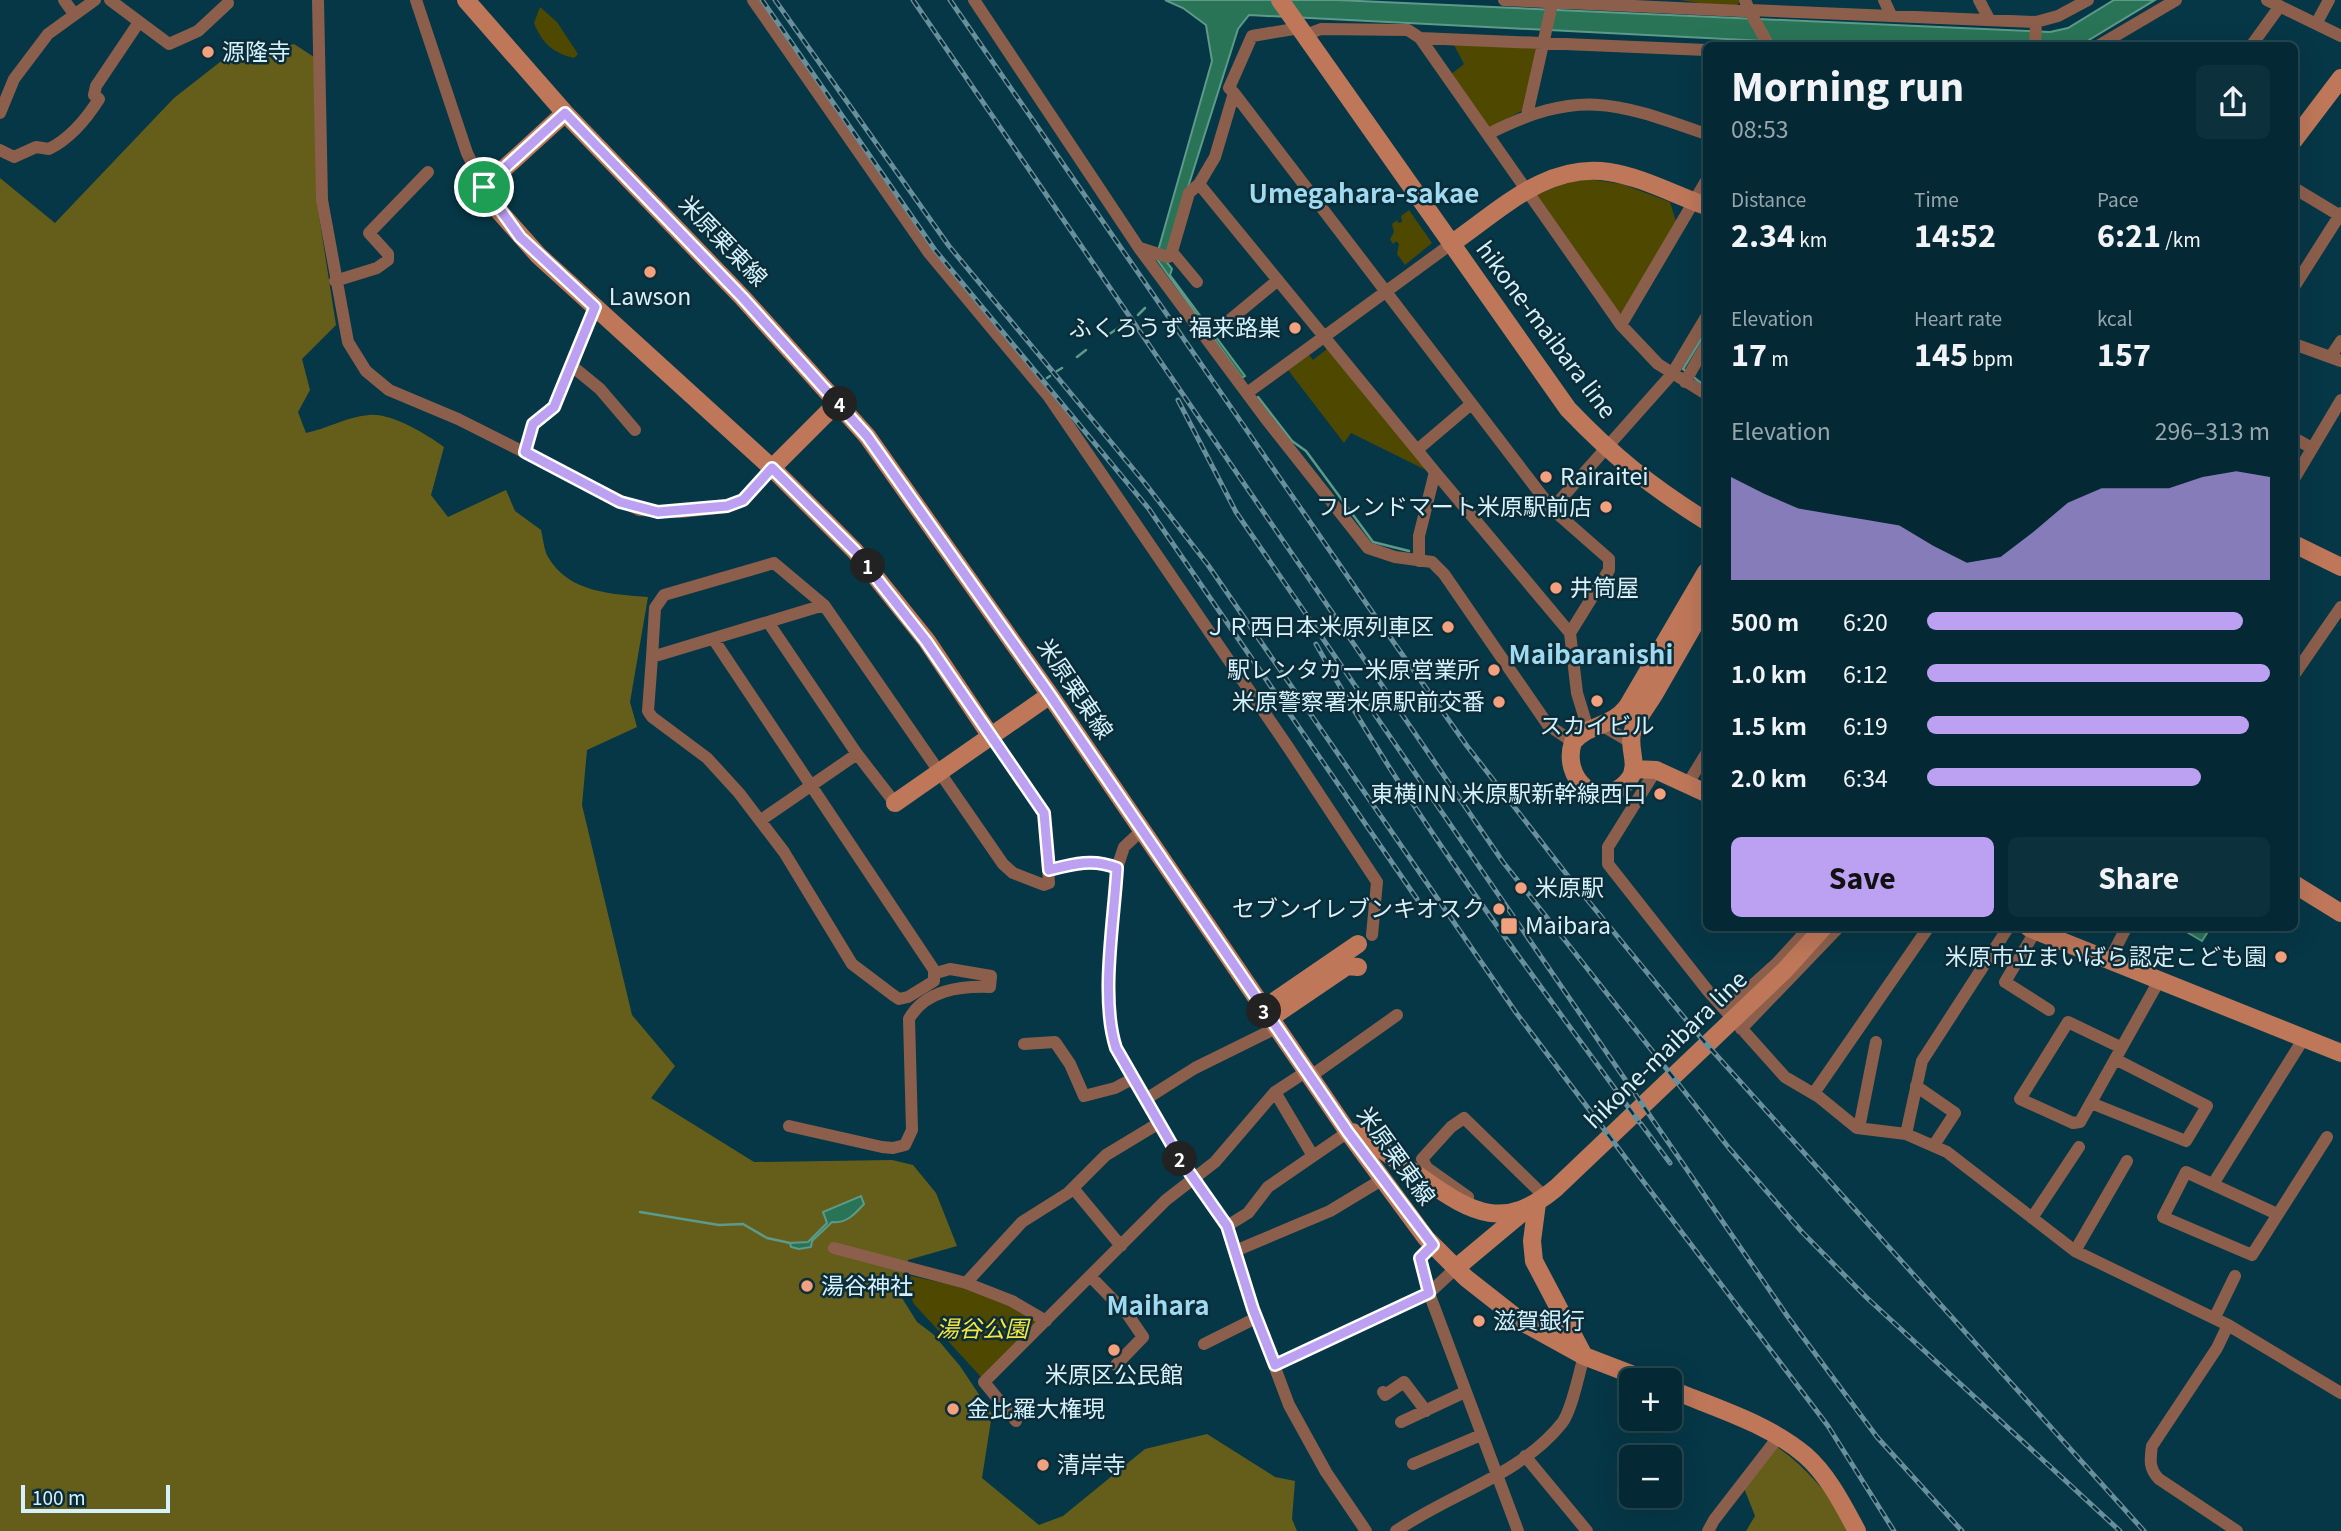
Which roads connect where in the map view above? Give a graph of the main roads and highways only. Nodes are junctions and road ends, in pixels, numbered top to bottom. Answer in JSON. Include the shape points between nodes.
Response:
{"nodes":[{"id":1,"x":466,"y":0,"type":"edge"},
{"id":2,"x":1280,"y":0,"type":"edge"},
{"id":3,"x":2341,"y":78,"type":"edge"},
{"id":4,"x":565,"y":113,"type":"junction"},
{"id":5,"x":2298,"y":134,"type":"edge"},
{"id":6,"x":1700,"y":203,"type":"edge"},
{"id":7,"x":1451,"y":244,"type":"junction"},
{"id":8,"x":838,"y":402,"type":"junction"},
{"id":9,"x":772,"y":468,"type":"junction"},
{"id":10,"x":1703,"y":519,"type":"edge"},
{"id":11,"x":2298,"y":549,"type":"edge"},
{"id":12,"x":2341,"y":567,"type":"edge"},
{"id":13,"x":1703,"y":577,"type":"edge"},
{"id":14,"x":1700,"y":628,"type":"edge"},
{"id":15,"x":1050,"y":695,"type":"junction"},
{"id":16,"x":992,"y":738,"type":"junction"},
{"id":17,"x":1633,"y":769,"type":"junction"},
{"id":18,"x":1703,"y":792,"type":"edge"},
{"id":19,"x":895,"y":803,"type":"road end"},
{"id":20,"x":2298,"y":886,"type":"edge"},
{"id":21,"x":2341,"y":913,"type":"edge"},
{"id":22,"x":1820,"y":931,"type":"edge"},
{"id":23,"x":2037,"y":931,"type":"edge"},
{"id":24,"x":1365,"y":939,"type":"road end"},
{"id":25,"x":1358,"y":967,"type":"dead end"},
{"id":26,"x":1269,"y":1019,"type":"junction"},
{"id":27,"x":2341,"y":1053,"type":"edge"},
{"id":28,"x":1348,"y":1132,"type":"junction"},
{"id":29,"x":1585,"y":1157,"type":"dead end"},
{"id":30,"x":1535,"y":1202,"type":"junction"},
{"id":31,"x":1455,"y":1268,"type":"junction"},
{"id":32,"x":1584,"y":1356,"type":"junction"},
{"id":33,"x":1619,"y":1369,"type":"edge"},
{"id":34,"x":1682,"y":1394,"type":"edge"},
{"id":35,"x":1857,"y":1531,"type":"edge"}],
"edges":[{"from":1,"to":4,"type":"main road","name":"米原栗東線"},
{"from":2,"to":7,"type":"main road","name":"hikone-maibara line"},
{"from":3,"to":5,"type":"main road"},
{"from":4,"to":8,"type":"main road","name":"米原栗東線"},
{"from":4,"to":9,"type":"main road","via":[[484,187],[520,237]]},
{"from":6,"to":7,"type":"main road","via":[[1599,171],[1558,174],[1527,190]]},
{"from":7,"to":10,"type":"main road","name":"hikone-maibara line","via":[[1568,408],[1648,485]]},
{"from":8,"to":9,"type":"main road"},
{"from":8,"to":15,"type":"main road","name":"米原栗東線","via":[[867,436]]},
{"from":9,"to":16,"type":"main road","via":[[881,581]]},
{"from":11,"to":12,"type":"main road"},
{"from":13,"to":17,"type":"main road","via":[[1627,707],[1619,717],[1573,742],[1569,760],[1573,776],[1594,792],[1618,789]]},
{"from":14,"to":17,"type":"main road","via":[[1632,732]]},
{"from":15,"to":16,"type":"main road"},
{"from":15,"to":26,"type":"main road","name":"米原栗東線"},
{"from":16,"to":19,"type":"main road"},
{"from":17,"to":18,"type":"main road","via":[[1656,770]]},
{"from":20,"to":21,"type":"main road"},
{"from":22,"to":30,"type":"main road","name":"hikone-maibara line","via":[[1775,979]]},
{"from":23,"to":27,"type":"main road"},
{"from":24,"to":26,"type":"main road"},
{"from":25,"to":26,"type":"main road","via":[[1348,966]]},
{"from":26,"to":28,"type":"main road","name":"米原栗東線"},
{"from":28,"to":30,"type":"main road","name":"hikone-maibara line","via":[[1363,1136],[1474,1211],[1495,1215],[1517,1212]]},
{"from":28,"to":31,"type":"main road","name":"米原栗東線"},
{"from":29,"to":30,"type":"main road"},
{"from":30,"to":31,"type":"main road"},
{"from":30,"to":32,"type":"main road","via":[[1532,1250],[1538,1272]]},
{"from":31,"to":32,"type":"main road","name":"米原栗東線","via":[[1522,1322]]},
{"from":32,"to":33,"type":"main road","name":"米原栗東線"},
{"from":34,"to":35,"type":"main road","via":[[1779,1436],[1806,1456],[1831,1485]]}]}
